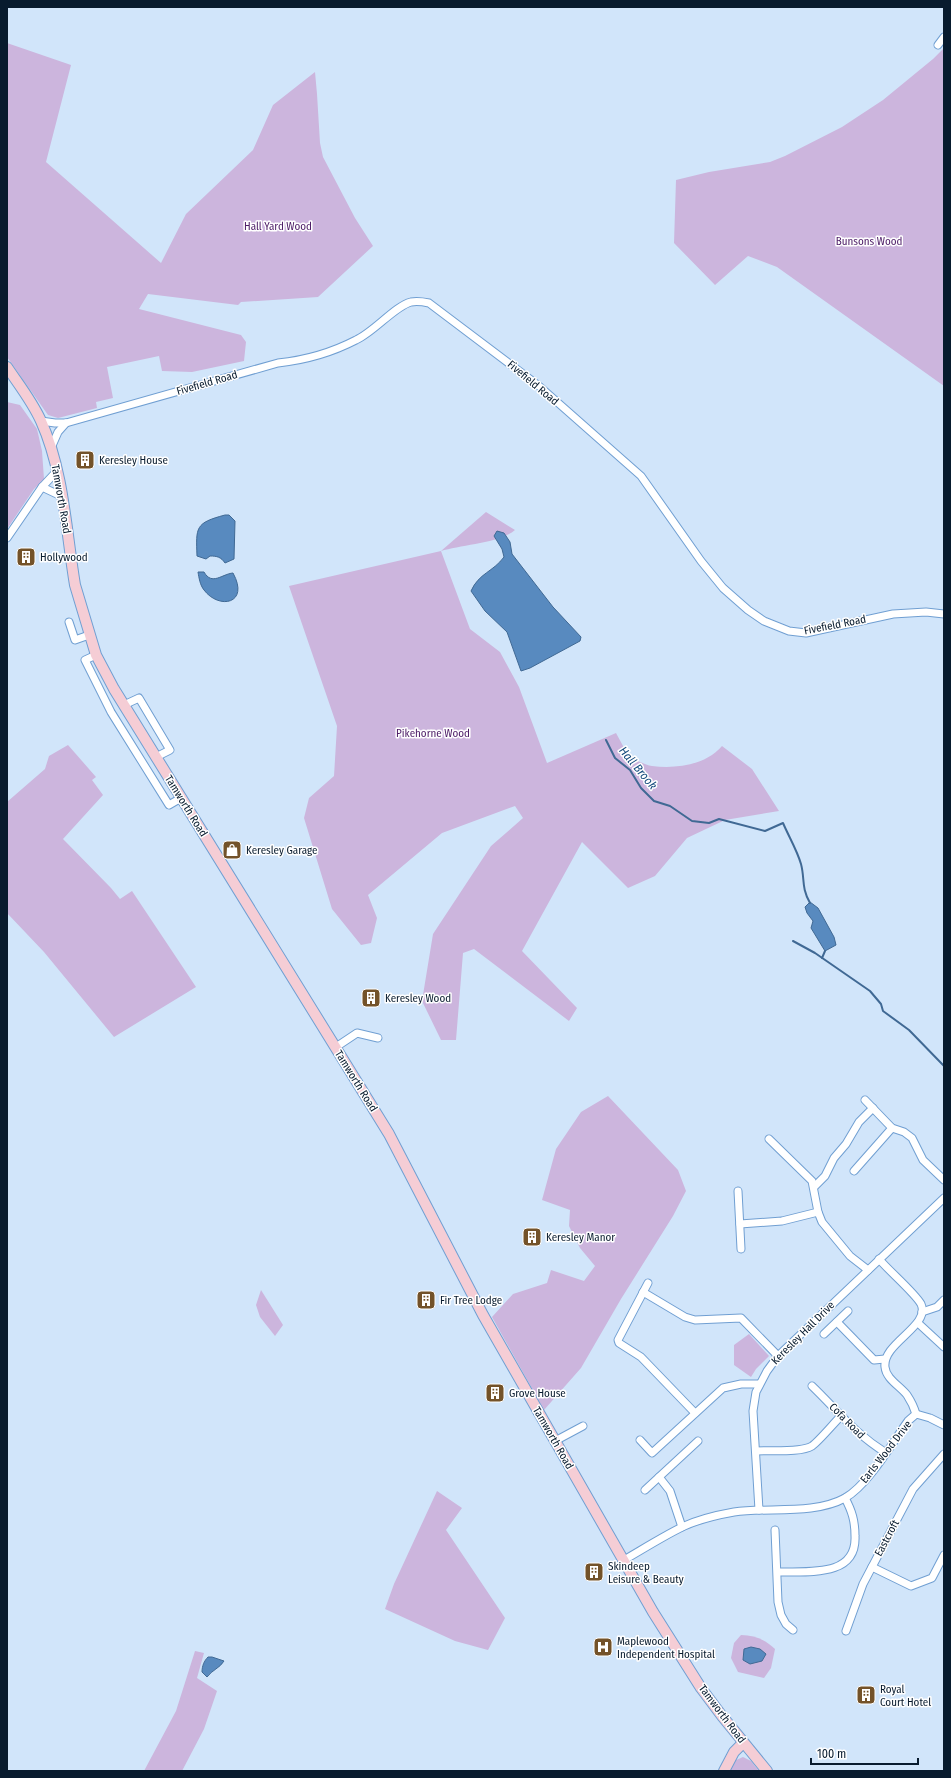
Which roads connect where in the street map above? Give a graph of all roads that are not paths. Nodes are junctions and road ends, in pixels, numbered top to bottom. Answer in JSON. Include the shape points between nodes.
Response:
{"nodes":[{"id":1,"x":944,"y":37,"type":"edge"},
{"id":2,"x":938,"y":45,"type":"dead end"},
{"id":3,"x":7,"y":367,"type":"edge"},
{"id":4,"x":41,"y":421,"type":"junction"},
{"id":5,"x":66,"y":422,"type":"junction"},
{"id":6,"x":51,"y":448,"type":"junction"},
{"id":7,"x":57,"y":471,"type":"junction"},
{"id":8,"x":42,"y":487,"type":"junction"},
{"id":9,"x":61,"y":496,"type":"junction"},
{"id":10,"x":7,"y":538,"type":"edge"},
{"id":11,"x":944,"y":614,"type":"edge"},
{"id":12,"x":69,"y":622,"type":"dead end"},
{"id":13,"x":89,"y":635,"type":"junction"},
{"id":14,"x":96,"y":655,"type":"junction"},
{"id":15,"x":124,"y":705,"type":"junction"},
{"id":16,"x":156,"y":757,"type":"junction"},
{"id":17,"x":181,"y":798,"type":"junction"},
{"id":18,"x":378,"y":1038,"type":"dead end"},
{"id":19,"x":336,"y":1047,"type":"junction"},
{"id":20,"x":865,"y":1100,"type":"dead end"},
{"id":21,"x":873,"y":1108,"type":"junction"},
{"id":22,"x":892,"y":1128,"type":"junction"},
{"id":23,"x":769,"y":1139,"type":"dead end"},
{"id":24,"x":854,"y":1171,"type":"dead end"},
{"id":25,"x":944,"y":1180,"type":"edge"},
{"id":26,"x":814,"y":1187,"type":"junction"},
{"id":27,"x":738,"y":1191,"type":"dead end"},
{"id":28,"x":944,"y":1198,"type":"edge"},
{"id":29,"x":818,"y":1212,"type":"junction"},
{"id":30,"x":740,"y":1224,"type":"junction"},
{"id":31,"x":741,"y":1249,"type":"dead end"},
{"id":32,"x":879,"y":1260,"type":"junction"},
{"id":33,"x":868,"y":1270,"type":"junction"},
{"id":34,"x":648,"y":1284,"type":"dead end"},
{"id":35,"x":643,"y":1292,"type":"junction"},
{"id":36,"x":944,"y":1300,"type":"edge"},
{"id":37,"x":848,"y":1311,"type":"dead end"},
{"id":38,"x":922,"y":1312,"type":"junction"},
{"id":39,"x":836,"y":1322,"type":"junction"},
{"id":40,"x":918,"y":1323,"type":"junction"},
{"id":41,"x":824,"y":1334,"type":"dead end"},
{"id":42,"x":944,"y":1348,"type":"edge"},
{"id":43,"x":778,"y":1356,"type":"junction"},
{"id":44,"x":885,"y":1359,"type":"junction"},
{"id":45,"x":759,"y":1384,"type":"junction"},
{"id":46,"x":812,"y":1386,"type":"dead end"},
{"id":47,"x":695,"y":1413,"type":"junction"},
{"id":48,"x":916,"y":1414,"type":"junction"},
{"id":49,"x":840,"y":1416,"type":"junction"},
{"id":50,"x":944,"y":1425,"type":"edge"},
{"id":51,"x":582,"y":1426,"type":"dead end"},
{"id":52,"x":640,"y":1440,"type":"dead end"},
{"id":53,"x":555,"y":1441,"type":"junction"},
{"id":54,"x":698,"y":1441,"type":"dead end"},
{"id":55,"x":756,"y":1451,"type":"junction"},
{"id":56,"x":886,"y":1453,"type":"junction"},
{"id":57,"x":944,"y":1454,"type":"edge"},
{"id":58,"x":659,"y":1477,"type":"junction"},
{"id":59,"x":645,"y":1490,"type":"dead end"},
{"id":60,"x":845,"y":1498,"type":"junction"},
{"id":61,"x":759,"y":1510,"type":"junction"},
{"id":62,"x":682,"y":1526,"type":"junction"},
{"id":63,"x":775,"y":1530,"type":"dead end"},
{"id":64,"x":944,"y":1555,"type":"edge"},
{"id":65,"x":624,"y":1560,"type":"junction"},
{"id":66,"x":872,"y":1567,"type":"junction"},
{"id":67,"x":942,"y":1567,"type":"edge"},
{"id":68,"x":778,"y":1572,"type":"junction"},
{"id":69,"x":793,"y":1630,"type":"dead end"},
{"id":70,"x":846,"y":1631,"type":"dead end"},
{"id":71,"x":743,"y":1743,"type":"junction"},
{"id":72,"x":724,"y":1771,"type":"edge"},
{"id":73,"x":767,"y":1771,"type":"edge"}],
"edges":[{"from":1,"to":2,"type":"street"},
{"from":3,"to":4,"type":"main road","name":"Tamworth Road"},
{"from":4,"to":5,"type":"street","name":"Fivefield Road"},
{"from":4,"to":6,"type":"main road","name":"Tamworth Road"},
{"from":5,"to":6,"type":"street"},
{"from":5,"to":11,"type":"street","name":"Fivefield Road","via":[[278,363],[327,353],[358,340],[410,302],[430,303],[539,386],[641,476],[700,562],[723,588],[764,621],[789,631],[806,633],[893,614]]},
{"from":6,"to":7,"type":"main road","name":"Tamworth Road"},
{"from":7,"to":8,"type":"street"},
{"from":7,"to":9,"type":"main road","name":"Tamworth Road"},
{"from":8,"to":9,"type":"street"},
{"from":8,"to":10,"type":"street"},
{"from":9,"to":13,"type":"main road","name":"Tamworth Road","via":[[75,585]]},
{"from":12,"to":13,"type":"street","via":[[76,643]]},
{"from":13,"to":14,"type":"main road","name":"Tamworth Road"},
{"from":14,"to":15,"type":"main road","name":"Tamworth Road"},
{"from":14,"to":17,"type":"street","via":[[85,660],[111,712],[169,805]]},
{"from":15,"to":16,"type":"main road","name":"Tamworth Road"},
{"from":15,"to":16,"type":"street","via":[[139,698],[170,750]]},
{"from":16,"to":17,"type":"main road","name":"Tamworth Road"},
{"from":17,"to":19,"type":"main road","name":"Tamworth Road"},
{"from":18,"to":19,"type":"street","via":[[357,1033]]},
{"from":19,"to":53,"type":"main road","name":"Tamworth Road","via":[[389,1134],[482,1315]]},
{"from":20,"to":21,"type":"street"},
{"from":21,"to":22,"type":"street"},
{"from":21,"to":26,"type":"street","via":[[858,1122],[825,1176]]},
{"from":22,"to":24,"type":"street"},
{"from":22,"to":25,"type":"street","via":[[912,1138],[923,1160]]},
{"from":23,"to":26,"type":"street","via":[[808,1177]]},
{"from":26,"to":29,"type":"street"},
{"from":27,"to":30,"type":"street"},
{"from":28,"to":32,"type":"street","name":"Keresley Hall Drive"},
{"from":29,"to":30,"type":"street","via":[[782,1221]]},
{"from":29,"to":33,"type":"street","via":[[822,1222],[837,1241],[850,1256]]},
{"from":30,"to":31,"type":"street"},
{"from":32,"to":33,"type":"street","name":"Keresley Hall Drive"},
{"from":32,"to":38,"type":"street","via":[[920,1303]]},
{"from":33,"to":43,"type":"street","name":"Keresley Hall Drive"},
{"from":34,"to":35,"type":"street"},
{"from":35,"to":43,"type":"street","via":[[685,1317],[695,1320],[741,1318]]},
{"from":35,"to":47,"type":"street","via":[[618,1336],[619,1343],[641,1357]]},
{"from":36,"to":38,"type":"street","via":[[937,1307]]},
{"from":37,"to":39,"type":"street"},
{"from":38,"to":40,"type":"street"},
{"from":39,"to":41,"type":"street"},
{"from":39,"to":44,"type":"street","via":[[874,1360]]},
{"from":40,"to":42,"type":"street"},
{"from":40,"to":44,"type":"street"},
{"from":43,"to":45,"type":"street","name":"Keresley Hall Drive"},
{"from":44,"to":48,"type":"street","via":[[886,1374],[906,1395]]},
{"from":45,"to":47,"type":"street","via":[[723,1388]]},
{"from":45,"to":55,"type":"street","name":"Keresley Hall Drive","via":[[753,1411]]},
{"from":46,"to":49,"type":"street","name":"Cofa Road"},
{"from":47,"to":52,"type":"street","via":[[652,1453]]},
{"from":48,"to":50,"type":"street","name":"Earls Wood Drive"},
{"from":48,"to":56,"type":"street","name":"Earls Wood Drive","via":[[908,1421]]},
{"from":49,"to":55,"type":"street","via":[[810,1447]]},
{"from":49,"to":56,"type":"street","name":"Cofa Road","via":[[866,1440]]},
{"from":51,"to":53,"type":"street"},
{"from":53,"to":65,"type":"main road","name":"Tamworth Road"},
{"from":54,"to":58,"type":"street"},
{"from":55,"to":61,"type":"street","name":"Keresley Hall Drive"},
{"from":56,"to":60,"type":"street","name":"Earls Wood Drive","via":[[869,1476]]},
{"from":57,"to":66,"type":"street","name":"Eastcroft","via":[[913,1489]]},
{"from":58,"to":59,"type":"street"},
{"from":58,"to":62,"type":"street","via":[[670,1491]]},
{"from":60,"to":61,"type":"street","name":"Earls Wood Drive","via":[[816,1507]]},
{"from":60,"to":68,"type":"street","via":[[855,1523],[855,1546],[849,1558],[842,1565],[831,1569]]},
{"from":61,"to":62,"type":"street","name":"Earls Wood Drive","via":[[728,1514]]},
{"from":62,"to":65,"type":"street","name":"Earls Wood Drive"},
{"from":63,"to":68,"type":"street"},
{"from":64,"to":67,"type":"street"},
{"from":65,"to":71,"type":"main road","name":"Tamworth Road","via":[[701,1688]]},
{"from":66,"to":67,"type":"street","via":[[911,1586],[932,1578]]},
{"from":66,"to":70,"type":"street","name":"Eastcroft"},
{"from":68,"to":69,"type":"street","via":[[778,1602],[781,1615]]},
{"from":71,"to":72,"type":"main road","via":[[734,1752]]},
{"from":71,"to":73,"type":"main road","name":"Tamworth Road"}]}
